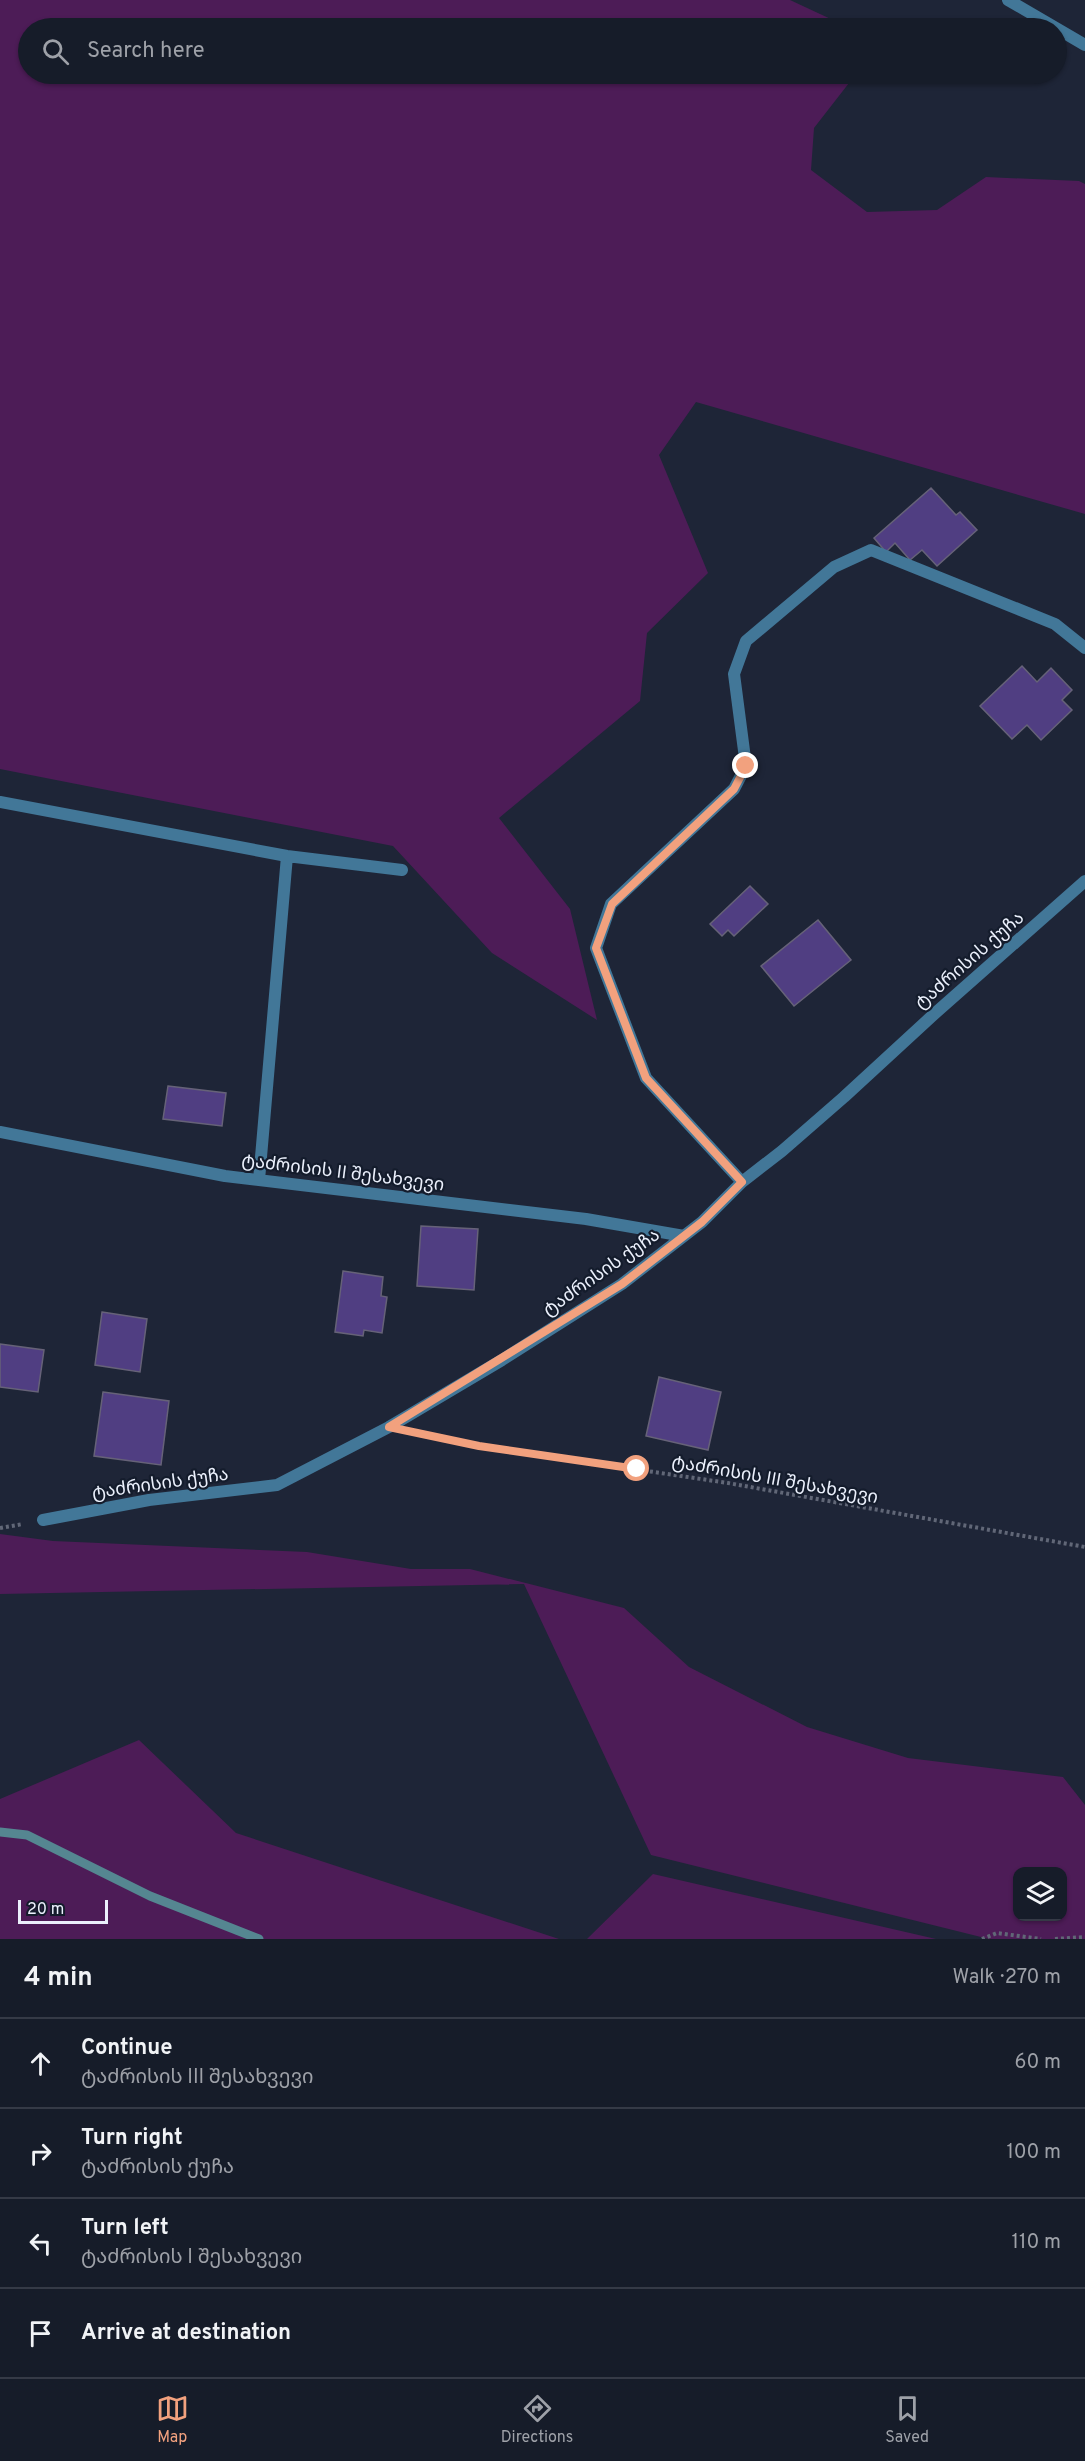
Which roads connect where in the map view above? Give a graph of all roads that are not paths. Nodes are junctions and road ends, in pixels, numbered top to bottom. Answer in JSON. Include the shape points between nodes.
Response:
{"nodes":[{"id":1,"x":1008,"y":0,"type":"edge"},
{"id":2,"x":1039,"y":18,"type":"edge"},
{"id":3,"x":1067,"y":34,"type":"edge"},
{"id":4,"x":1085,"y":45,"type":"edge"},
{"id":5,"x":1085,"y":648,"type":"edge"},
{"id":6,"x":0,"y":802,"type":"edge"},
{"id":7,"x":287,"y":856,"type":"junction"},
{"id":8,"x":402,"y":870,"type":"dead end"},
{"id":9,"x":1085,"y":881,"type":"edge"},
{"id":10,"x":0,"y":1132,"type":"edge"},
{"id":11,"x":259,"y":1180,"type":"junction"},
{"id":12,"x":742,"y":1182,"type":"junction"},
{"id":13,"x":684,"y":1236,"type":"junction"},
{"id":14,"x":44,"y":1520,"type":"dead end"}],
"edges":[{"from":1,"to":2,"type":"street"},
{"from":3,"to":4,"type":"street"},
{"from":5,"to":12,"type":"street","via":[[1055,624],[871,549],[834,567],[746,641],[734,674],[746,766],[734,789],[612,904],[596,948],[646,1078]]},
{"from":6,"to":7,"type":"street"},
{"from":7,"to":8,"type":"street"},
{"from":7,"to":11,"type":"street"},
{"from":9,"to":12,"type":"street","name":"ტაძრისის ქუჩა","via":[[844,1097]]},
{"from":10,"to":11,"type":"street","name":"ტაძრისის II შესახვევი"},
{"from":11,"to":13,"type":"street","name":"ტაძრისის II შესახვევი","via":[[586,1219]]},
{"from":12,"to":13,"type":"street","name":"ტაძრისის ქუჩა"},
{"from":13,"to":14,"type":"street","name":"ტაძრისის ქუჩა","via":[[622,1284],[389,1427],[277,1485],[149,1500]]}]}
